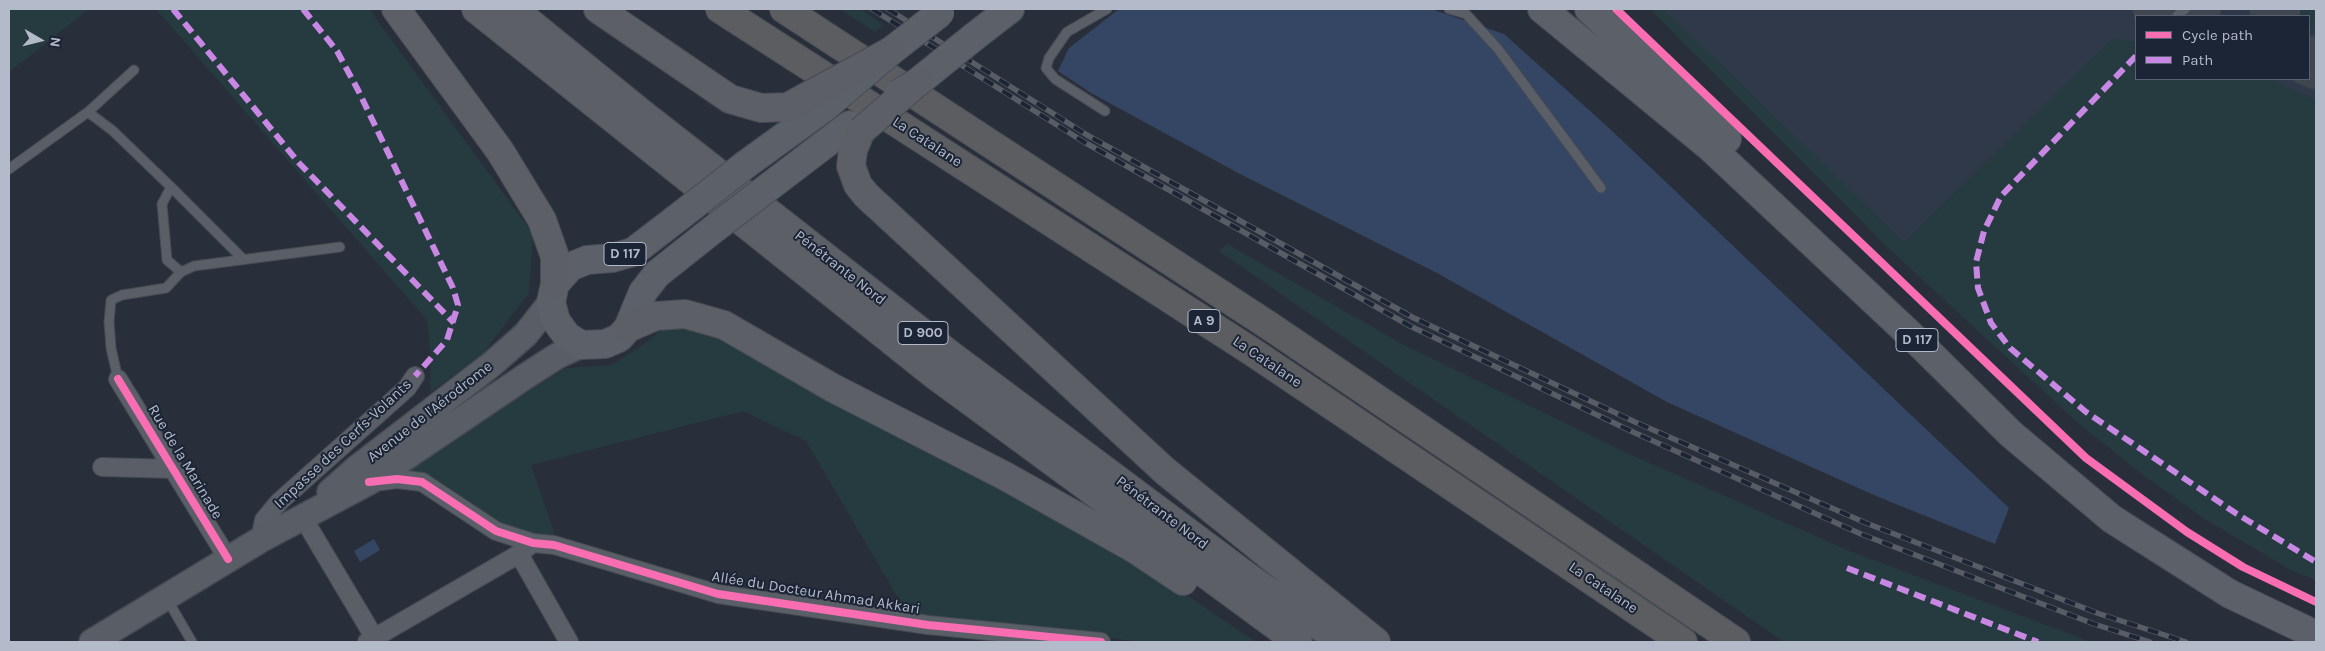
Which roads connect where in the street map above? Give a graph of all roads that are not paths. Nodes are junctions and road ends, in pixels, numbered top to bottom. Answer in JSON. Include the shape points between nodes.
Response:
{"nodes":[{"id":1,"x":396,"y":9,"type":"edge"},
{"id":2,"x":476,"y":9,"type":"edge"},
{"id":3,"x":513,"y":9,"type":"edge"},
{"id":4,"x":598,"y":9,"type":"edge"},
{"id":5,"x":720,"y":9,"type":"edge"},
{"id":6,"x":784,"y":9,"type":"edge"},
{"id":7,"x":1010,"y":9,"type":"edge"},
{"id":8,"x":1107,"y":9,"type":"edge"},
{"id":9,"x":1449,"y":9,"type":"edge"},
{"id":10,"x":1542,"y":9,"type":"edge"},
{"id":11,"x":1590,"y":9,"type":"edge"},
{"id":12,"x":943,"y":11,"type":"edge"},
{"id":13,"x":891,"y":50,"type":"joint"},
{"id":14,"x":134,"y":70,"type":"dead end"},
{"id":15,"x":918,"y":82,"type":"joint"},
{"id":16,"x":817,"y":101,"type":"junction"},
{"id":17,"x":1105,"y":111,"type":"dead end"},
{"id":18,"x":88,"y":112,"type":"junction"},
{"id":19,"x":856,"y":128,"type":"junction"},
{"id":20,"x":9,"y":169,"type":"edge"},
{"id":21,"x":172,"y":187,"type":"junction"},
{"id":22,"x":1600,"y":188,"type":"dead end"},
{"id":23,"x":340,"y":247,"type":"dead end"},
{"id":24,"x":243,"y":259,"type":"junction"},
{"id":25,"x":181,"y":272,"type":"junction"},
{"id":26,"x":553,"y":293,"type":"junction"},
{"id":27,"x":628,"y":328,"type":"junction"},
{"id":28,"x":581,"y":345,"type":"junction"},
{"id":29,"x":415,"y":376,"type":"dead end"},
{"id":30,"x":118,"y":379,"type":"joint"},
{"id":31,"x":102,"y":467,"type":"dead end"},
{"id":32,"x":174,"y":469,"type":"junction"},
{"id":33,"x":368,"y":482,"type":"junction"},
{"id":34,"x":302,"y":516,"type":"junction"},
{"id":35,"x":260,"y":540,"type":"junction"},
{"id":36,"x":533,"y":543,"type":"junction"},
{"id":37,"x":519,"y":554,"type":"junction"},
{"id":38,"x":228,"y":559,"type":"junction"},
{"id":39,"x":166,"y":597,"type":"junction"},
{"id":40,"x":2316,"y":621,"type":"edge"},
{"id":41,"x":2316,"y":635,"type":"edge"},
{"id":42,"x":1670,"y":639,"type":"edge"},
{"id":43,"x":373,"y":641,"type":"edge"},
{"id":44,"x":92,"y":642,"type":"edge"},
{"id":45,"x":192,"y":642,"type":"edge"},
{"id":46,"x":569,"y":642,"type":"edge"},
{"id":47,"x":1101,"y":642,"type":"edge"},
{"id":48,"x":1274,"y":642,"type":"edge"},
{"id":49,"x":1298,"y":642,"type":"edge"},
{"id":50,"x":1343,"y":642,"type":"edge"},
{"id":51,"x":1376,"y":642,"type":"edge"},
{"id":52,"x":1736,"y":642,"type":"edge"}],
"edges":[{"from":1,"to":26,"type":"highway","via":[[500,151],[542,220],[555,257]]},
{"from":2,"to":49,"type":"highway","name":"Pénétrante Nord","number":"D 900","via":[[936,376]]},
{"from":3,"to":50,"type":"highway","name":"Pénétrante Nord","number":"D 900","via":[[944,350],[1249,578]]},
{"from":4,"to":16,"type":"highway","via":[[730,99],[761,108]]},
{"from":5,"to":42,"type":"highway","name":"La Catalane","number":"A 9","via":[[1254,353]]},
{"from":6,"to":52,"type":"highway","name":"La Catalane","number":"A 9","via":[[1259,320]]},
{"from":7,"to":15,"type":"main road","bridge":true},
{"from":8,"to":17,"type":"lane","via":[[1067,32],[1046,68],[1055,79]]},
{"from":9,"to":22,"type":"lane","via":[[1466,14],[1498,50]]},
{"from":10,"to":41,"type":"main road","number":"D 117","via":[[1711,148],[1912,335],[2011,434],[2112,519],[2230,594]]},
{"from":11,"to":40,"type":"main road","number":"D 117","via":[[1857,262],[2005,408],[2091,485],[2141,524],[2202,563]]},
{"from":12,"to":13,"type":"main road","bridge":true},
{"from":13,"to":16,"type":"highway","bridge":true},
{"from":14,"to":18,"type":"lane"},
{"from":15,"to":19,"type":"highway","bridge":true},
{"from":16,"to":26,"type":"main road","number":"D 117","bridge":true,"via":[[745,165],[633,252],[586,260],[570,267]]},
{"from":18,"to":20,"type":"lane"},
{"from":18,"to":21,"type":"lane"},
{"from":19,"to":27,"type":"main road","number":"D 117","bridge":true,"via":[[770,186],[657,274],[643,292]]},
{"from":19,"to":51,"type":"highway","via":[[851,166],[858,185],[866,195],[1165,471]]},
{"from":21,"to":24,"type":"lane"},
{"from":21,"to":25,"type":"lane","via":[[162,204],[167,260]]},
{"from":23,"to":24,"type":"lane"},
{"from":24,"to":25,"type":"lane","via":[[194,266]]},
{"from":25,"to":30,"type":"lane","via":[[166,288],[122,295],[111,300],[109,331]]},
{"from":26,"to":28,"type":"main road","via":[[556,321],[567,336]]},
{"from":26,"to":34,"type":"main road","name":"Avenue de l'Aérodrome","number":"D 117","via":[[526,334],[357,468]]},
{"from":27,"to":28,"type":"main road","via":[[619,338],[605,344]]},
{"from":27,"to":48,"type":"highway","via":[[656,316],[685,314],[724,325],[833,388],[1005,476],[1135,549]]},
{"from":28,"to":33,"type":"main road","name":"Avenue de l'Aérodrome","via":[[557,356]]},
{"from":29,"to":35,"type":"street","name":"Impasse des Cerfs-Volants","via":[[407,388],[279,502],[264,520]]},
{"from":30,"to":32,"type":"street","name":"Rue de la Marinade"},
{"from":31,"to":32,"type":"street"},
{"from":32,"to":38,"type":"street","name":"Rue de la Marinade"},
{"from":33,"to":34,"type":"main road","name":"Avenue de l'Aérodrome"},
{"from":33,"to":36,"type":"street","name":"Allée du Docteur Ahmad Akkari","via":[[397,479],[422,482],[496,531]]},
{"from":34,"to":35,"type":"main road","name":"Avenue de l'Aérodrome"},
{"from":34,"to":43,"type":"street"},
{"from":35,"to":38,"type":"main road","name":"Avenue de l'Aérodrome"},
{"from":36,"to":37,"type":"street"},
{"from":36,"to":47,"type":"street","name":"Allée du Docteur Ahmad Akkari","via":[[554,545],[718,594],[928,624]]},
{"from":37,"to":43,"type":"street"},
{"from":37,"to":46,"type":"street"},
{"from":38,"to":39,"type":"main road","name":"Avenue de l'Aérodrome"},
{"from":39,"to":44,"type":"main road","name":"Avenue de l'Aérodrome"},
{"from":39,"to":45,"type":"lane"}]}
